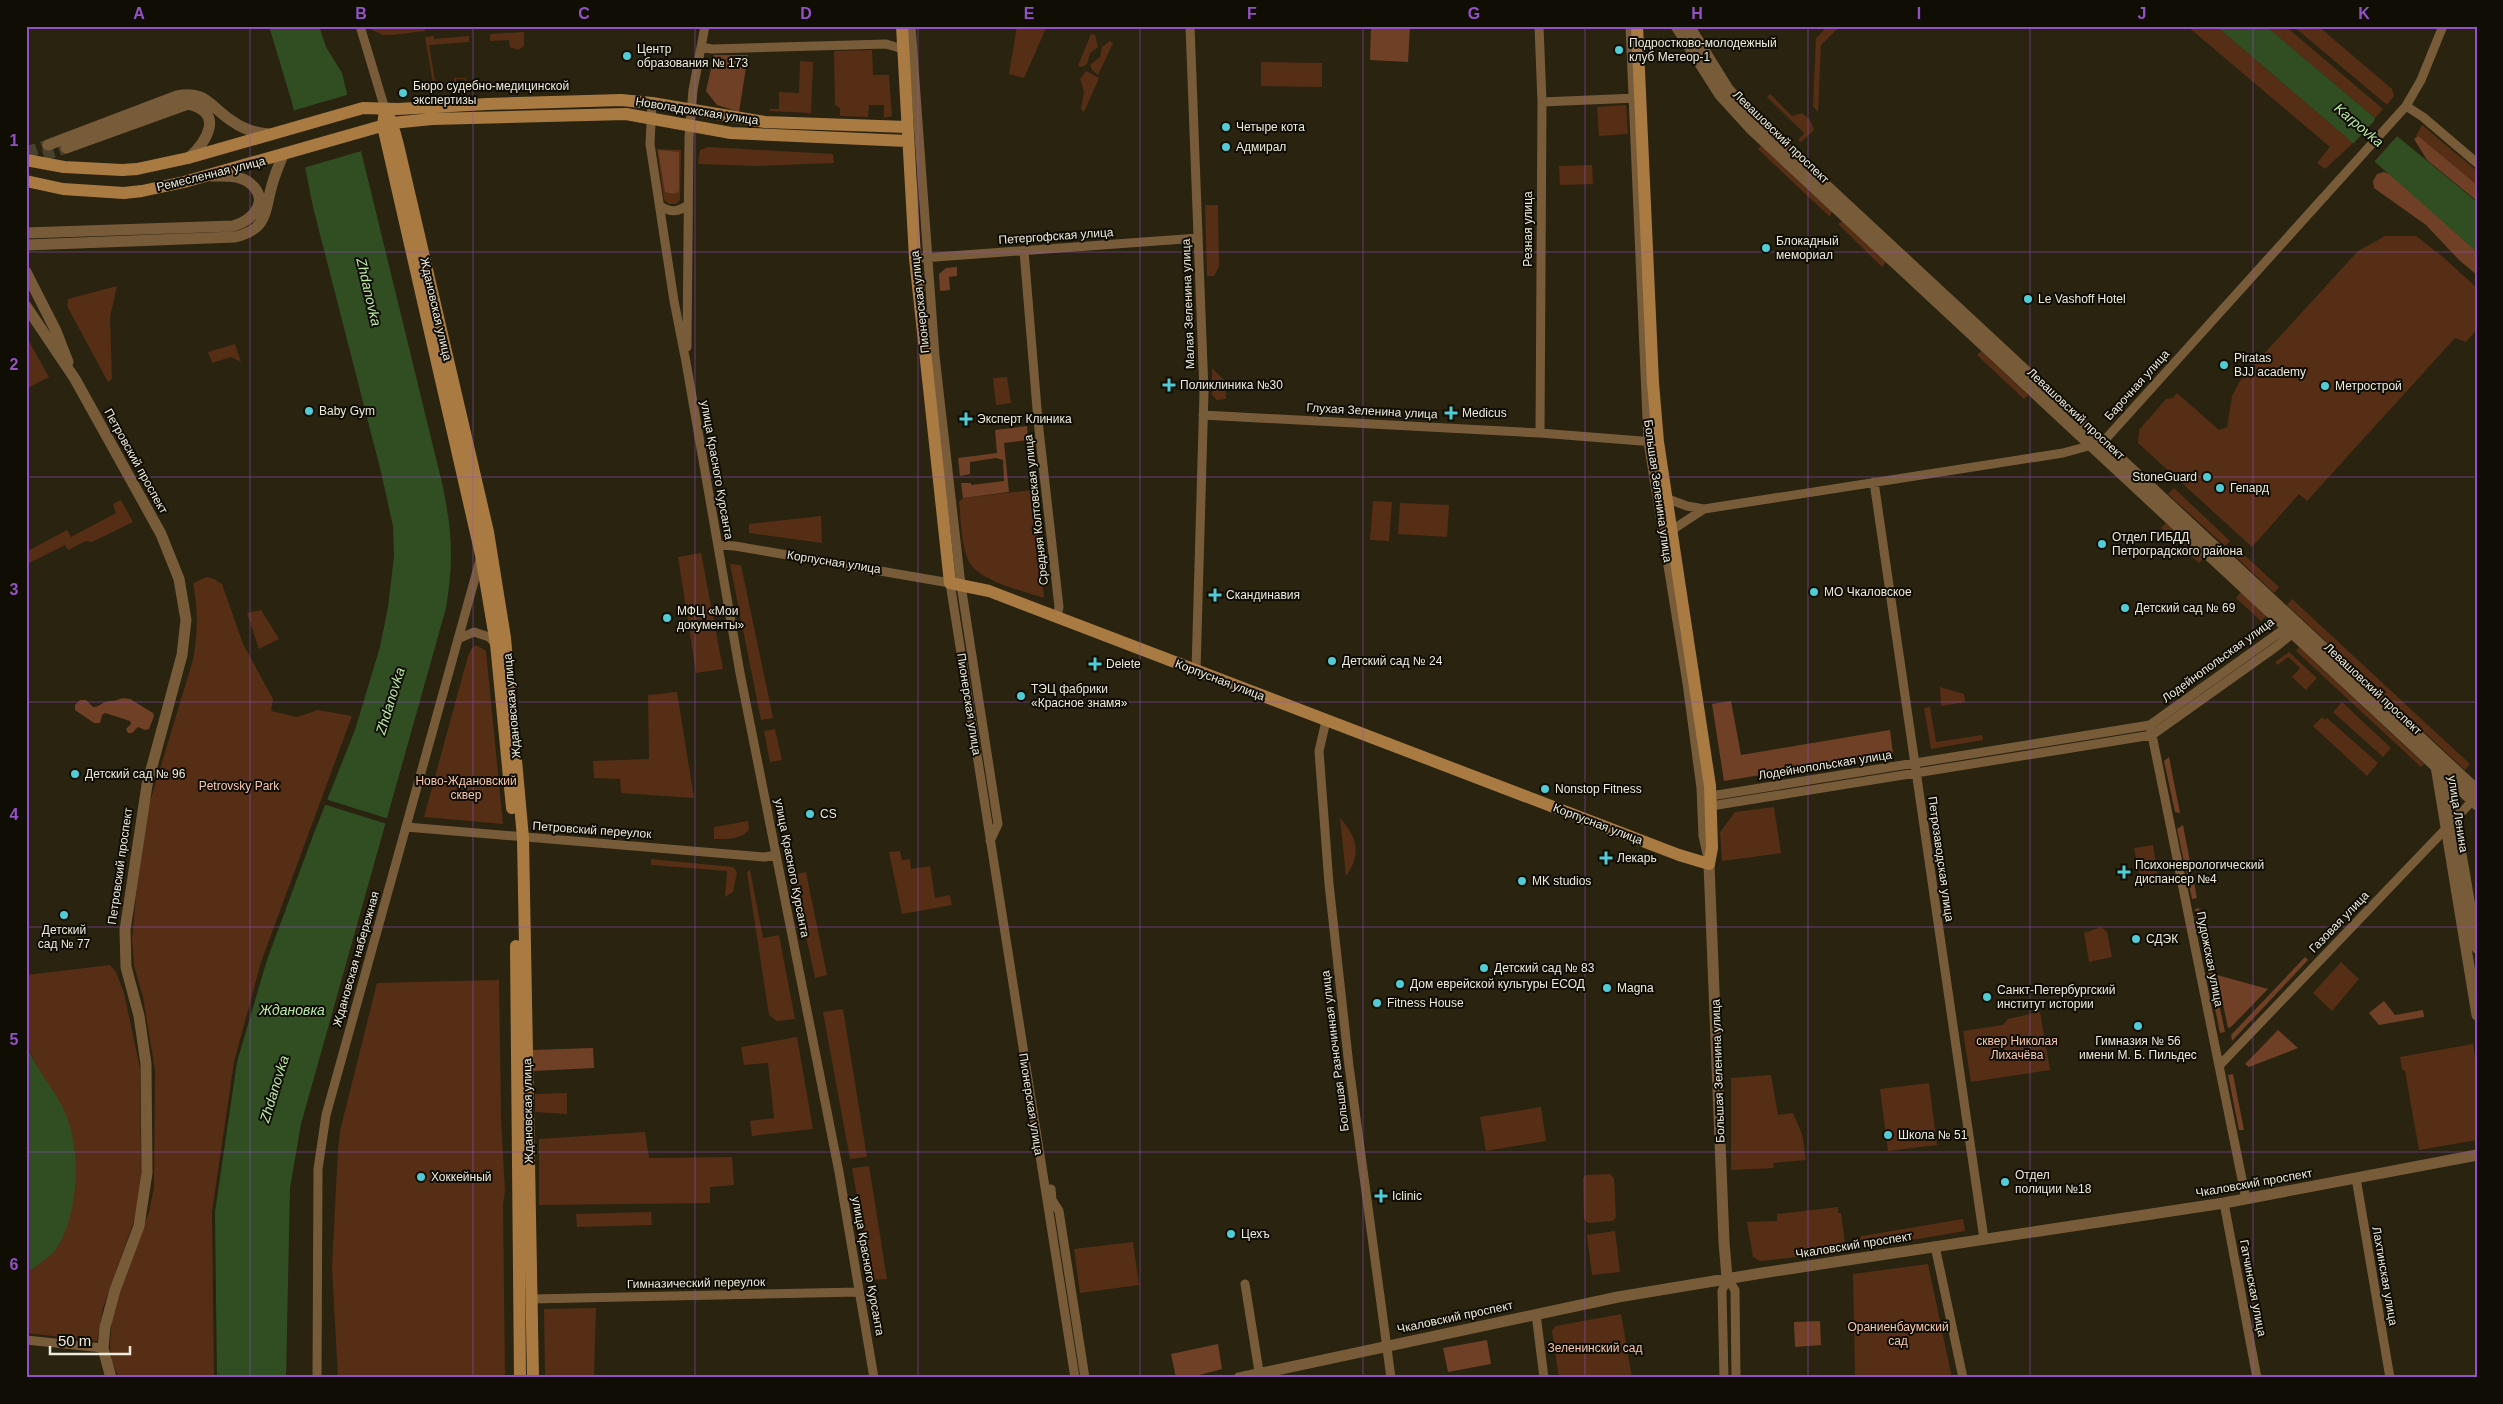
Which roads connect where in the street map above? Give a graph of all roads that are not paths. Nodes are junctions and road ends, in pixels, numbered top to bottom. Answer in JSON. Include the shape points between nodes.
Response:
{"nodes":[{"id":1,"x":360,"y":26,"type":"edge"},
{"id":2,"x":705,"y":26,"type":"edge"},
{"id":3,"x":902,"y":26,"type":"edge"},
{"id":4,"x":911,"y":26,"type":"edge"},
{"id":5,"x":1190,"y":26,"type":"edge"},
{"id":6,"x":1539,"y":26,"type":"edge"},
{"id":7,"x":1630,"y":26,"type":"edge"},
{"id":8,"x":1637,"y":26,"type":"edge"},
{"id":9,"x":1676,"y":26,"type":"edge"},
{"id":10,"x":1690,"y":26,"type":"edge"},
{"id":11,"x":2443,"y":26,"type":"edge"},
{"id":12,"x":701,"y":47,"type":"junction"},
{"id":13,"x":903,"y":49,"type":"junction"},
{"id":14,"x":1635,"y":98,"type":"junction"},
{"id":15,"x":1542,"y":102,"type":"junction"},
{"id":16,"x":652,"y":103,"type":"junction"},
{"id":17,"x":2406,"y":106,"type":"junction"},
{"id":18,"x":384,"y":109,"type":"junction"},
{"id":19,"x":691,"y":109,"type":"junction"},
{"id":20,"x":650,"y":119,"type":"junction"},
{"id":21,"x":388,"y":124,"type":"junction"},
{"id":22,"x":690,"y":127,"type":"junction"},
{"id":23,"x":906,"y":127,"type":"junction"},
{"id":24,"x":919,"y":134,"type":"junction"},
{"id":25,"x":274,"y":135,"type":"junction"},
{"id":26,"x":907,"y":141,"type":"junction"},
{"id":27,"x":48,"y":145,"type":"tunnel mouth"},
{"id":28,"x":66,"y":148,"type":"tunnel mouth"},
{"id":29,"x":283,"y":155,"type":"junction"},
{"id":30,"x":188,"y":158,"type":"junction"},
{"id":31,"x":26,"y":160,"type":"edge"},
{"id":32,"x":2477,"y":163,"type":"edge"},
{"id":33,"x":208,"y":176,"type":"junction"},
{"id":34,"x":26,"y":181,"type":"edge"},
{"id":35,"x":688,"y":205,"type":"junction"},
{"id":36,"x":660,"y":206,"type":"junction"},
{"id":37,"x":26,"y":233,"type":"edge"},
{"id":38,"x":1198,"y":238,"type":"junction"},
{"id":39,"x":26,"y":246,"type":"edge"},
{"id":40,"x":1024,"y":251,"type":"junction"},
{"id":41,"x":921,"y":258,"type":"junction"},
{"id":42,"x":26,"y":272,"type":"edge"},
{"id":43,"x":26,"y":306,"type":"edge"},
{"id":44,"x":686,"y":362,"type":"junction"},
{"id":45,"x":75,"y":380,"type":"junction"},
{"id":46,"x":1203,"y":415,"type":"junction"},
{"id":47,"x":1540,"y":433,"type":"junction"},
{"id":48,"x":1653,"y":442,"type":"junction"},
{"id":49,"x":2103,"y":442,"type":"junction"},
{"id":50,"x":2090,"y":446,"type":"junction"},
{"id":51,"x":1874,"y":482,"type":"junction"},
{"id":52,"x":1668,"y":499,"type":"junction"},
{"id":53,"x":1704,"y":509,"type":"junction"},
{"id":54,"x":1672,"y":530,"type":"junction"},
{"id":55,"x":718,"y":545,"type":"junction"},
{"id":56,"x":481,"y":555,"type":"junction"},
{"id":57,"x":956,"y":584,"type":"junction"},
{"id":58,"x":1057,"y":617,"type":"junction"},
{"id":59,"x":2292,"y":627,"type":"junction"},
{"id":60,"x":458,"y":639,"type":"junction"},
{"id":61,"x":496,"y":644,"type":"junction"},
{"id":62,"x":1196,"y":670,"type":"junction"},
{"id":63,"x":1326,"y":721,"type":"junction"},
{"id":64,"x":2150,"y":725,"type":"junction"},
{"id":65,"x":2152,"y":735,"type":"junction"},
{"id":66,"x":1915,"y":763,"type":"junction"},
{"id":67,"x":2440,"y":763,"type":"junction"},
{"id":68,"x":1916,"y":773,"type":"junction"},
{"id":69,"x":2448,"y":778,"type":"junction"},
{"id":70,"x":2476,"y":798,"type":"edge"},
{"id":71,"x":1711,"y":801,"type":"junction"},
{"id":72,"x":2455,"y":819,"type":"junction"},
{"id":73,"x":406,"y":827,"type":"junction"},
{"id":74,"x":2446,"y":828,"type":"junction"},
{"id":75,"x":518,"y":838,"type":"junction"},
{"id":76,"x":990,"y":841,"type":"junction"},
{"id":77,"x":776,"y":855,"type":"junction"},
{"id":78,"x":1709,"y":864,"type":"junction"},
{"id":79,"x":2477,"y":948,"type":"edge"},
{"id":80,"x":2477,"y":1015,"type":"edge"},
{"id":81,"x":2219,"y":1066,"type":"junction"},
{"id":82,"x":2477,"y":1155,"type":"edge"},
{"id":83,"x":1039,"y":1156,"type":"junction"},
{"id":84,"x":2356,"y":1178,"type":"junction"},
{"id":85,"x":2246,"y":1199,"type":"junction"},
{"id":86,"x":2224,"y":1203,"type":"junction"},
{"id":87,"x":1984,"y":1239,"type":"junction"},
{"id":88,"x":1935,"y":1246,"type":"junction"},
{"id":89,"x":1727,"y":1278,"type":"junction"},
{"id":90,"x":1245,"y":1284,"type":"dead end"},
{"id":91,"x":859,"y":1292,"type":"junction"},
{"id":92,"x":532,"y":1299,"type":"junction"},
{"id":93,"x":1536,"y":1314,"type":"junction"},
{"id":94,"x":26,"y":1340,"type":"edge"},
{"id":95,"x":1386,"y":1346,"type":"junction"},
{"id":96,"x":103,"y":1348,"type":"junction"},
{"id":97,"x":1259,"y":1375,"type":"edge"},
{"id":98,"x":111,"y":1378,"type":"edge"},
{"id":99,"x":317,"y":1378,"type":"edge"},
{"id":100,"x":520,"y":1378,"type":"edge"},
{"id":101,"x":533,"y":1378,"type":"edge"},
{"id":102,"x":874,"y":1378,"type":"edge"},
{"id":103,"x":1075,"y":1378,"type":"edge"},
{"id":104,"x":1085,"y":1378,"type":"edge"},
{"id":105,"x":1239,"y":1378,"type":"edge"},
{"id":106,"x":1391,"y":1378,"type":"edge"},
{"id":107,"x":1544,"y":1378,"type":"edge"},
{"id":108,"x":1724,"y":1378,"type":"edge"},
{"id":109,"x":1736,"y":1378,"type":"edge"},
{"id":110,"x":1963,"y":1378,"type":"edge"},
{"id":111,"x":2257,"y":1378,"type":"edge"},
{"id":112,"x":2390,"y":1378,"type":"edge"}],
"edges":[{"from":1,"to":18,"type":"street","name":"Ждановская улица"},
{"from":2,"to":12,"type":"street","name":"улица Красного Курсанта"},
{"from":3,"to":13,"type":"main road","name":"Пионерская улица"},
{"from":4,"to":24,"type":"street","name":"Пионерская улица"},
{"from":5,"to":38,"type":"street","name":"Малая Зеленина улица"},
{"from":6,"to":15,"type":"street","name":"Резная улица"},
{"from":7,"to":14,"type":"street","name":"Большая Зеленина улица"},
{"from":8,"to":14,"type":"main road","name":"Большая Зеленина улица"},
{"from":9,"to":50,"type":"street","name":"Левашовский проспект","via":[[1720,95],[1752,130]]},
{"from":10,"to":49,"type":"street","name":"Левашовский проспект","via":[[1728,89],[1753,117]]},
{"from":11,"to":17,"type":"street","via":[[2421,80]]},
{"from":12,"to":13,"type":"street","via":[[886,44]]},
{"from":12,"to":19,"type":"street","name":"улица Красного Курсанта"},
{"from":13,"to":23,"type":"main road","name":"Пионерская улица"},
{"from":14,"to":15,"type":"street"},
{"from":14,"to":48,"type":"main road","name":"Большая Зеленина улица"},
{"from":15,"to":47,"type":"street","name":"Резная улица"},
{"from":16,"to":18,"type":"main road","name":"Новоладожская улица","via":[[626,100]]},
{"from":16,"to":19,"type":"main road","name":"Новоладожская улица"},
{"from":16,"to":20,"type":"street","name":"улица Красного Курсанта"},
{"from":17,"to":32,"type":"street"},
{"from":17,"to":49,"type":"street","name":"Барочная улица"},
{"from":18,"to":21,"type":"main road","name":"Ждановская улица"},
{"from":18,"to":25,"type":"main road","name":"Ремесленная улица","via":[[364,108]]},
{"from":19,"to":22,"type":"street","name":"улица Красного Курсанта"},
{"from":19,"to":23,"type":"main road","name":"Новоладожская улица","via":[[765,122]]},
{"from":20,"to":21,"type":"main road","name":"Новоладожская улица","via":[[626,114],[432,119]]},
{"from":20,"to":22,"type":"main road","name":"Новоладожская улица"},
{"from":20,"to":36,"type":"street","name":"улица Красного Курсанта","via":[[650,144]]},
{"from":21,"to":29,"type":"main road","name":"Ремесленная улица"},
{"from":21,"to":56,"type":"main road","name":"Ждановская улица"},
{"from":21,"to":75,"type":"main road","name":"Ждановская улица","via":[[496,574],[506,638]]},
{"from":22,"to":26,"type":"main road","name":"Новоладожская улица","via":[[764,136]]},
{"from":22,"to":35,"type":"street","name":"улица Красного Курсанта"},
{"from":23,"to":24,"type":"street","name":"Новоладожская улица"},
{"from":23,"to":26,"type":"main road","name":"Пионерская улица"},
{"from":24,"to":41,"type":"street","name":"Пионерская улица"},
{"from":25,"to":27,"type":"street","via":[[244,128],[200,96],[190,93]]},
{"from":25,"to":30,"type":"main road","name":"Ремесленная улица"},
{"from":26,"to":41,"type":"main road","name":"Пионерская улица"},
{"from":28,"to":30,"type":"street","via":[[188,104],[207,114],[210,124],[201,146]]},
{"from":29,"to":33,"type":"main road","name":"Ремесленная улица"},
{"from":29,"to":39,"type":"street","via":[[266,215],[259,226],[248,233],[235,237]]},
{"from":30,"to":31,"type":"main road","name":"Ремесленная улица","bridge":true,"via":[[137,170],[64,167]]},
{"from":33,"to":34,"type":"main road","name":"Ремесленная улица","via":[[124,193],[63,189]]},
{"from":33,"to":37,"type":"street","via":[[231,176],[246,181],[256,190],[259,203],[256,214],[245,223],[233,226]]},
{"from":35,"to":36,"type":"street","via":[[673,212]]},
{"from":35,"to":44,"type":"street","name":"улица Красного Курсанта"},
{"from":36,"to":44,"type":"street","name":"улица Красного Курсанта"},
{"from":38,"to":40,"type":"street","name":"Петергофская улица"},
{"from":38,"to":46,"type":"street","name":"Малая Зеленина улица"},
{"from":40,"to":41,"type":"street","name":"Петергофская улица"},
{"from":40,"to":58,"type":"street","name":"Средняя Колтовская улица","via":[[1038,421],[1059,607]]},
{"from":41,"to":57,"type":"main road","name":"Пионерская улица"},
{"from":42,"to":45,"type":"street","name":"Петровский проспект","via":[[56,331]]},
{"from":43,"to":45,"type":"street","name":"Петровский проспект"},
{"from":44,"to":55,"type":"street","name":"улица Красного Курсанта"},
{"from":45,"to":96,"type":"street","name":"Петровский проспект","via":[[172,556],[186,620],[182,655],[147,786],[125,930],[126,967],[139,1016],[146,1064],[147,1173],[139,1226],[110,1309]]},
{"from":46,"to":47,"type":"street","name":"Глухая Зеленина улица"},
{"from":46,"to":62,"type":"street","name":"Малая Зеленина улица"},
{"from":47,"to":48,"type":"street","name":"Глухая Зеленина улица"},
{"from":48,"to":52,"type":"main road","name":"Большая Зеленина улица"},
{"from":48,"to":78,"type":"street","name":"Большая Зеленина улица"},
{"from":49,"to":50,"type":"street"},
{"from":49,"to":59,"type":"street","name":"Левашовский проспект"},
{"from":50,"to":51,"type":"street"},
{"from":50,"to":59,"type":"street","name":"Левашовский проспект"},
{"from":51,"to":53,"type":"street"},
{"from":51,"to":66,"type":"street","name":"Петрозаводская улица"},
{"from":52,"to":53,"type":"street"},
{"from":52,"to":54,"type":"main road","name":"Большая Зеленина улица"},
{"from":53,"to":54,"type":"street"},
{"from":54,"to":71,"type":"main road","name":"Большая Зеленина улица"},
{"from":55,"to":57,"type":"street","name":"Корпусная улица"},
{"from":55,"to":77,"type":"street","name":"улица Красного Курсанта"},
{"from":56,"to":60,"type":"street","name":"Ждановская набережная"},
{"from":56,"to":61,"type":"main road","name":"Ждановская улица"},
{"from":57,"to":58,"type":"main road","name":"Корпусная улица","via":[[989,591]]},
{"from":57,"to":76,"type":"street","name":"Пионерская улица"},
{"from":57,"to":76,"type":"street","name":"Пионерская улица","via":[[998,824]]},
{"from":58,"to":62,"type":"main road","name":"Корпусная улица"},
{"from":59,"to":64,"type":"street","name":"Лодейнопольская улица"},
{"from":59,"to":65,"type":"street","name":"Лодейнопольская улица"},
{"from":59,"to":67,"type":"street","name":"Левашовский проспект"},
{"from":60,"to":61,"type":"street","via":[[474,632],[489,637]]},
{"from":60,"to":73,"type":"street","name":"Ждановская набережная"},
{"from":61,"to":75,"type":"main road","name":"Ждановская улица"},
{"from":62,"to":63,"type":"main road","name":"Корпусная улица"},
{"from":63,"to":78,"type":"main road","name":"Корпусная улица"},
{"from":63,"to":95,"type":"street","name":"Большая Разночинная улица","via":[[1319,750],[1334,928]]},
{"from":64,"to":65,"type":"street","name":"Пудожская улица"},
{"from":64,"to":66,"type":"street","name":"Лодейнопольская улица"},
{"from":65,"to":68,"type":"street","name":"Лодейнопольская улица"},
{"from":65,"to":81,"type":"street","name":"Пудожская улица"},
{"from":66,"to":68,"type":"street","name":"Петрозаводская улица"},
{"from":66,"to":71,"type":"street","name":"Лодейнопольская улица"},
{"from":67,"to":69,"type":"street","name":"улица Ленина"},
{"from":67,"to":70,"type":"street","name":"Левашовский проспект"},
{"from":67,"to":74,"type":"street","name":"улица Ленина"},
{"from":68,"to":71,"type":"street","name":"Лодейнопольская улица"},
{"from":68,"to":87,"type":"street","name":"Петрозаводская улица"},
{"from":69,"to":70,"type":"street"},
{"from":69,"to":72,"type":"street","name":"улица Ленина"},
{"from":70,"to":72,"type":"street","name":"Газовая улица"},
{"from":71,"to":78,"type":"main road","name":"Большая Зеленина улица"},
{"from":72,"to":74,"type":"street","name":"Газовая улица"},
{"from":72,"to":79,"type":"street","name":"улица Ленина"},
{"from":73,"to":75,"type":"street","name":"Петровский переулок"},
{"from":73,"to":99,"type":"street","name":"Ждановская набережная","via":[[320,1142]]},
{"from":74,"to":80,"type":"street","name":"улица Ленина"},
{"from":74,"to":81,"type":"street","name":"Газовая улица"},
{"from":75,"to":77,"type":"street","name":"Петровский переулок","via":[[632,844],[765,857]]},
{"from":75,"to":92,"type":"main road","name":"Ждановская улица"},
{"from":75,"to":100,"type":"main road","name":"Ждановская улица"},
{"from":76,"to":83,"type":"street","name":"Пионерская улица"},
{"from":77,"to":91,"type":"street","name":"улица Красного Курсанта","via":[[838,1164]]},
{"from":78,"to":89,"type":"street","name":"Большая Зеленина улица"},
{"from":81,"to":85,"type":"street","name":"Пудожская улица"},
{"from":82,"to":84,"type":"street","name":"Чкаловский проспект"},
{"from":83,"to":103,"type":"street","name":"Пионерская улица"},
{"from":83,"to":104,"type":"street","name":"Пионерская улица","via":[[1048,1171],[1052,1200],[1059,1211]]},
{"from":84,"to":85,"type":"street","name":"Чкаловский проспект"},
{"from":84,"to":112,"type":"street","name":"Лахтинская улица"},
{"from":85,"to":86,"type":"street","name":"Чкаловский проспект"},
{"from":86,"to":87,"type":"street","name":"Чкаловский проспект"},
{"from":86,"to":111,"type":"street","name":"Гатчинская улица"},
{"from":87,"to":88,"type":"street","name":"Чкаловский проспект"},
{"from":88,"to":89,"type":"street","name":"Чкаловский проспект"},
{"from":88,"to":110,"type":"street"},
{"from":89,"to":93,"type":"street","name":"Чкаловский проспект"},
{"from":89,"to":108,"type":"street","name":"Большая Зеленина улица","via":[[1722,1291]]},
{"from":89,"to":109,"type":"street","name":"Большая Зеленина улица","via":[[1735,1290]]},
{"from":90,"to":97,"type":"street"},
{"from":91,"to":92,"type":"street","name":"Гимназический переулок"},
{"from":91,"to":102,"type":"street","name":"улица Красного Курсанта"},
{"from":92,"to":101,"type":"main road","name":"Ждановская улица"},
{"from":93,"to":95,"type":"street","name":"Чкаловский проспект"},
{"from":93,"to":107,"type":"street"},
{"from":94,"to":96,"type":"street"},
{"from":95,"to":97,"type":"street","name":"Чкаловский проспект"},
{"from":95,"to":106,"type":"street","name":"Большая Разночинная улица"},
{"from":96,"to":98,"type":"street","name":"Петровский проспект"},
{"from":97,"to":105,"type":"street","name":"Чкаловский проспект"}]}
